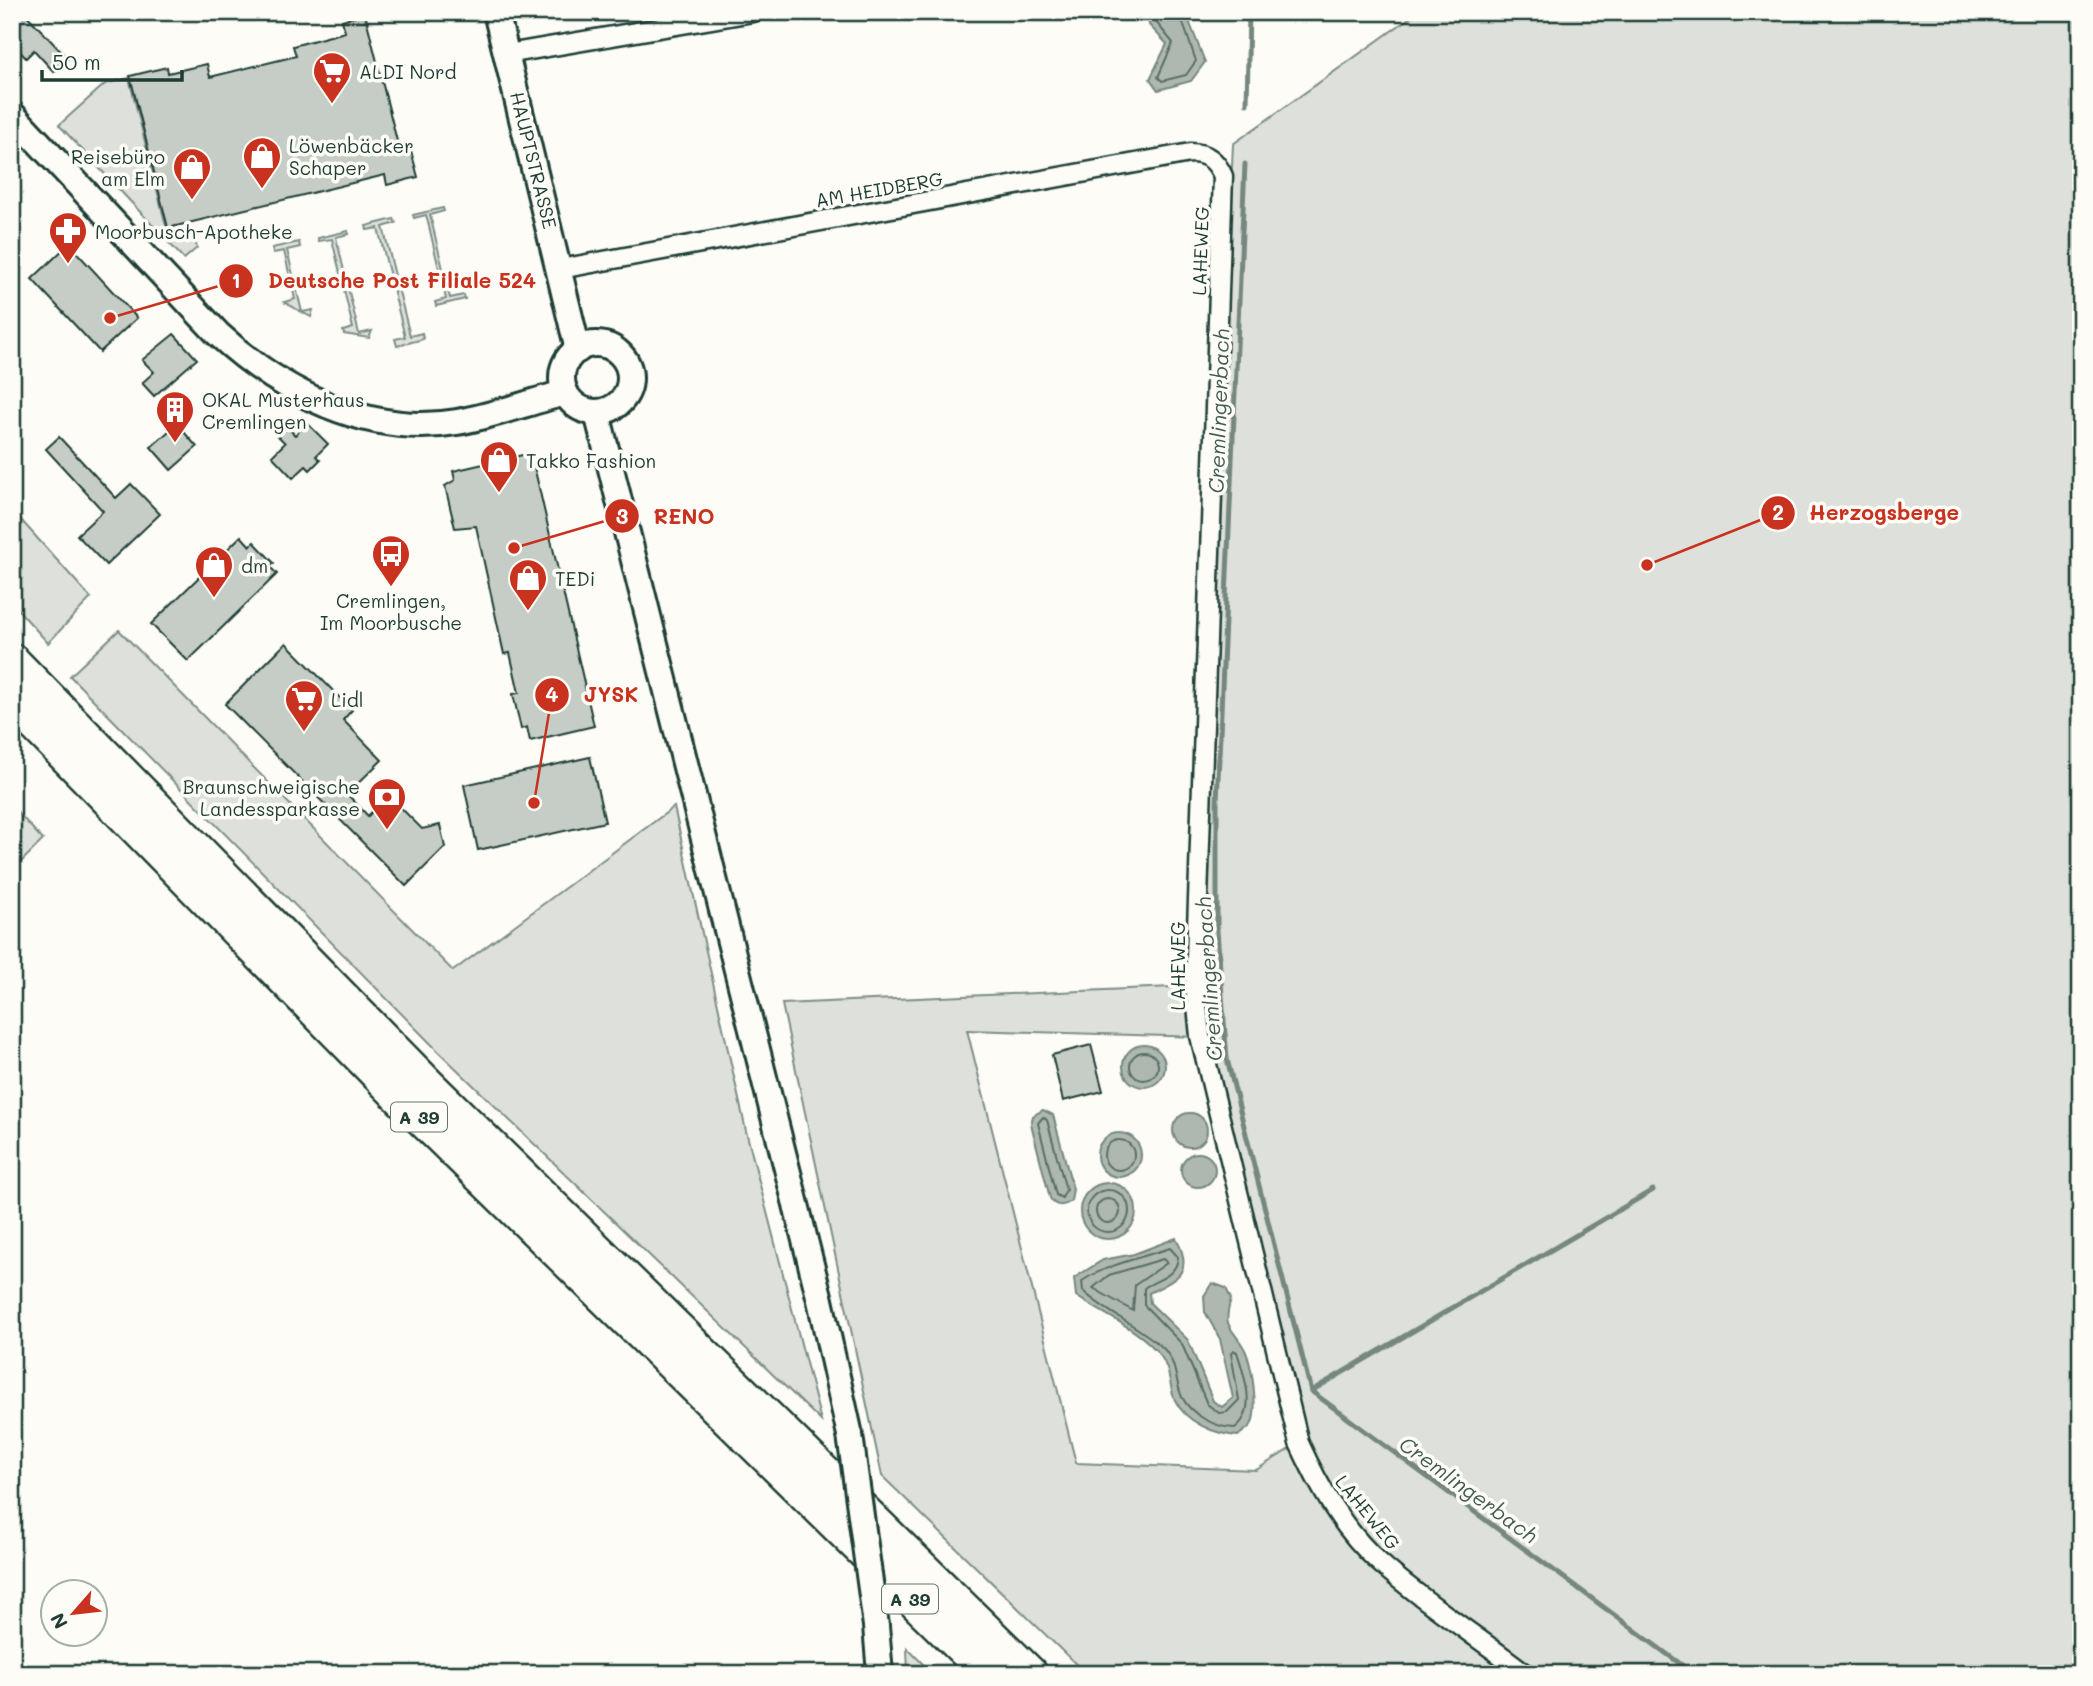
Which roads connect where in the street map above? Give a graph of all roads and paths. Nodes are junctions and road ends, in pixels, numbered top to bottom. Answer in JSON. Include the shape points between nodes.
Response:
{"nodes":[{"id":1,"x":496,"y":12,"type":"edge"},
{"id":2,"x":753,"y":12,"type":"edge"},
{"id":3,"x":507,"y":54,"type":"junction"},
{"id":4,"x":12,"y":114,"type":"edge"},
{"id":5,"x":1206,"y":155,"type":"joint"},
{"id":6,"x":560,"y":269,"type":"junction"},
{"id":7,"x":578,"y":350,"type":"junction"},
{"id":8,"x":565,"y":393,"type":"junction"},
{"id":9,"x":597,"y":413,"type":"junction"},
{"id":10,"x":12,"y":660,"type":"edge"},
{"id":11,"x":12,"y":702,"type":"edge"},
{"id":12,"x":880,"y":1674,"type":"edge"},
{"id":13,"x":988,"y":1674,"type":"edge"},
{"id":14,"x":1031,"y":1674,"type":"edge"},
{"id":15,"x":1526,"y":1674,"type":"edge"}],
"edges":[{"from":1,"to":3,"type":"street","name":"HAUPTSTRASSE"},
{"from":2,"to":3,"type":"street"},
{"from":3,"to":6,"type":"street","name":"HAUPTSTRASSE"},
{"from":4,"to":8,"type":"street","via":[[218,334],[290,387],[356,416],[426,425],[479,418]]},
{"from":5,"to":6,"type":"street","name":"AM HEIDBERG","via":[[1189,153]]},
{"from":5,"to":15,"type":"street","name":"LAHEWEG","via":[[1217,163],[1223,176],[1195,986],[1200,1037],[1299,1443],[1318,1485],[1379,1562]]},
{"from":6,"to":7,"type":"street","name":"HAUPTSTRASSE"},
{"from":7,"to":8,"type":"street","via":[[564,369]]},
{"from":7,"to":9,"type":"street","via":[[595,344],[612,348],[629,369],[630,386],[621,402]]},
{"from":8,"to":9,"type":"street","via":[[578,407]]},
{"from":9,"to":12,"type":"street","bridge":true,"via":[[820,1300],[849,1435]]},
{"from":10,"to":14,"type":"highway","number":"A 39","via":[[428,1084]]},
{"from":11,"to":13,"type":"highway","number":"A 39","via":[[416,1114]]}]}
